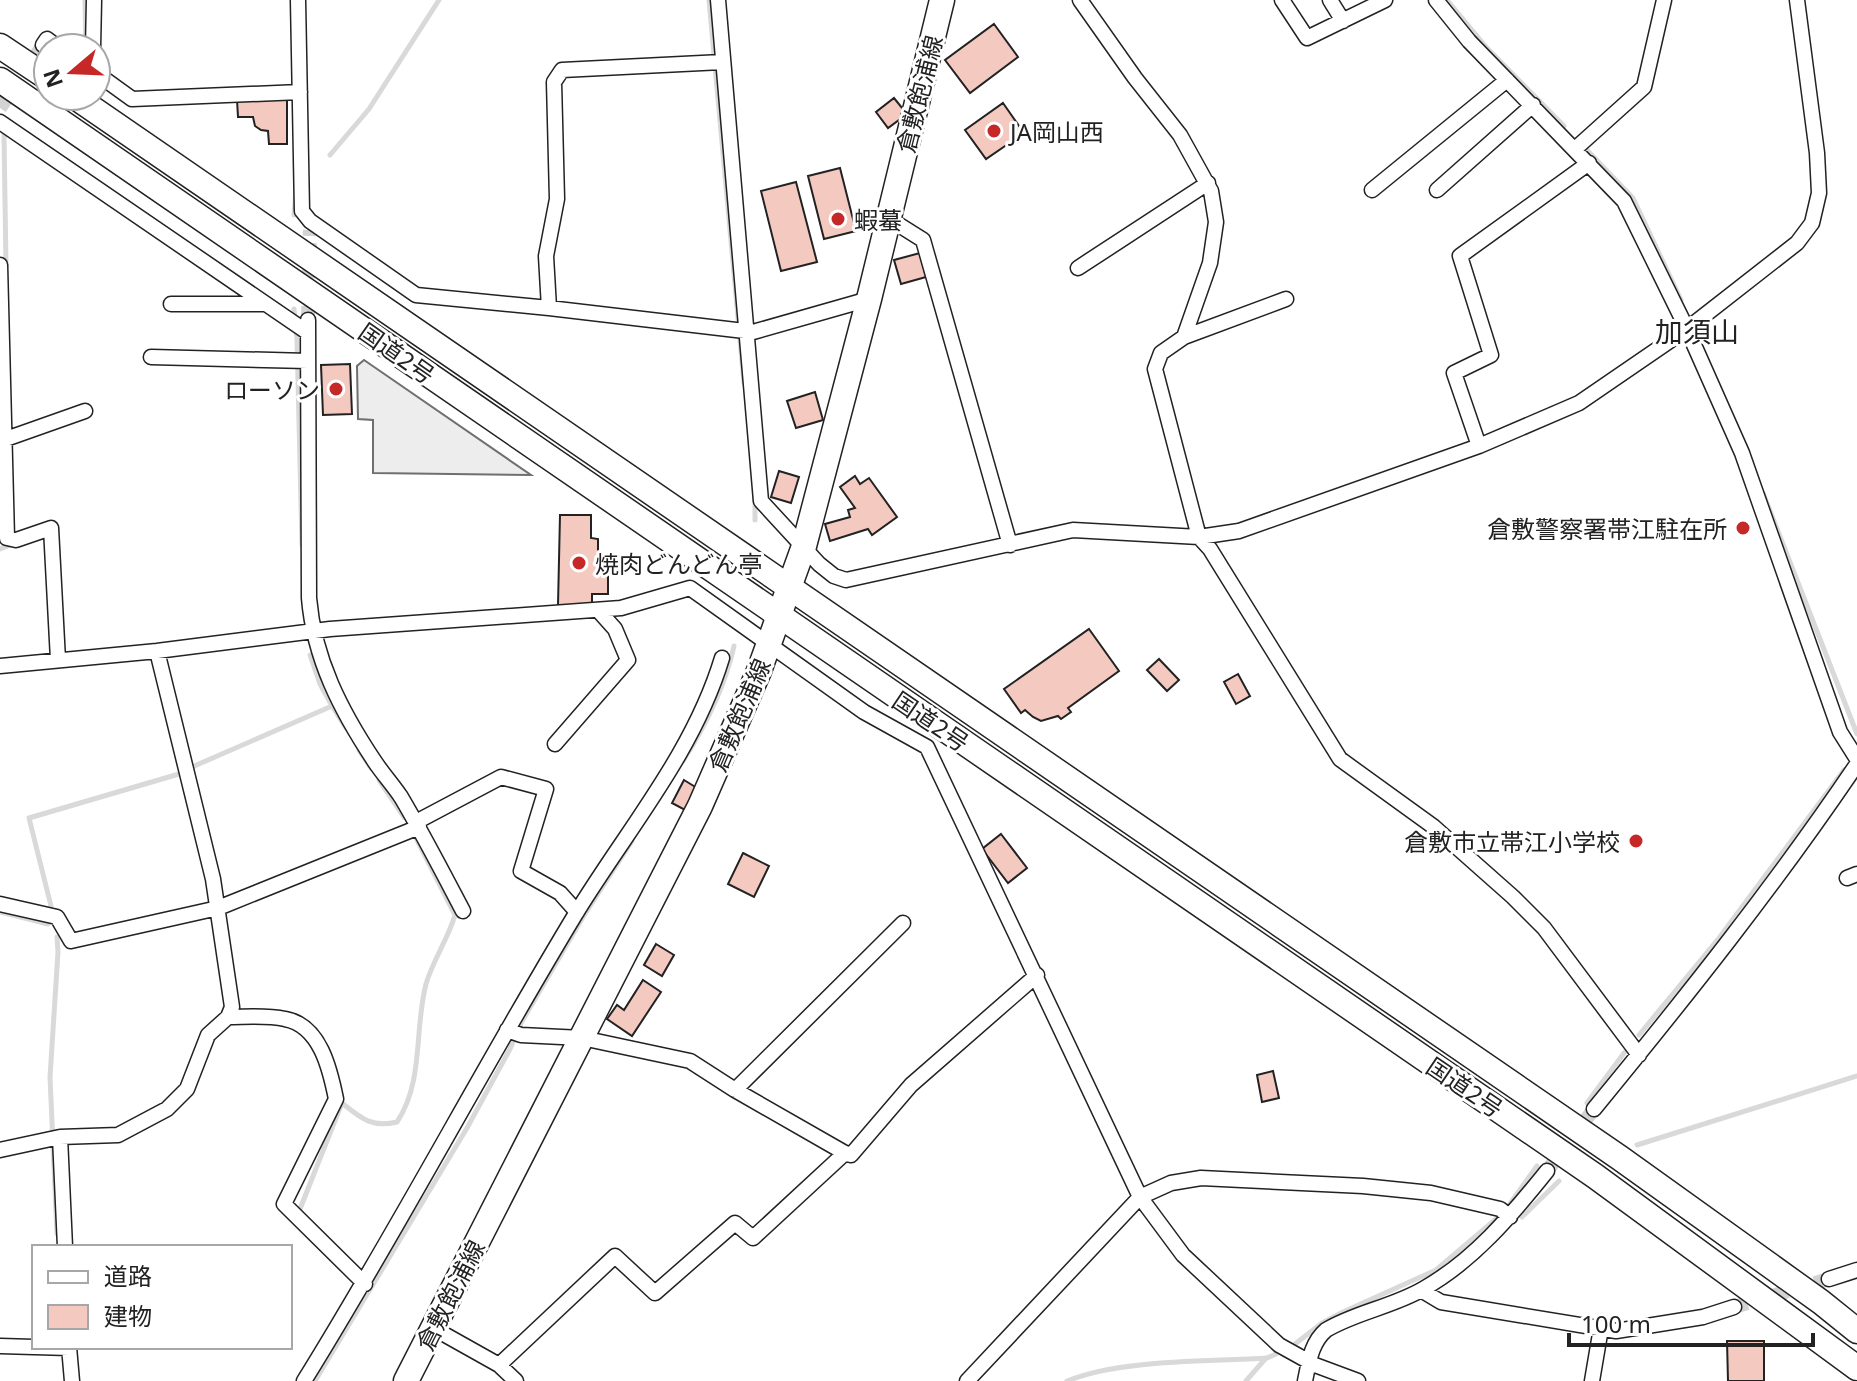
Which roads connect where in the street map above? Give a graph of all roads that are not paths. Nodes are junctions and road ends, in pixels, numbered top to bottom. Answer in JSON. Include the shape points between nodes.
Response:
{"nodes":[{"id":1,"x":94,"y":0,"type":"edge"},
{"id":2,"x":298,"y":0,"type":"edge"},
{"id":3,"x":718,"y":0,"type":"edge"},
{"id":4,"x":942,"y":0,"type":"edge"},
{"id":5,"x":1080,"y":0,"type":"edge"},
{"id":6,"x":1282,"y":0,"type":"edge"},
{"id":7,"x":1330,"y":0,"type":"edge"},
{"id":8,"x":1436,"y":0,"type":"edge"},
{"id":9,"x":1664,"y":0,"type":"edge"},
{"id":10,"x":1797,"y":0,"type":"edge"},
{"id":11,"x":1377,"y":2,"type":"edge"},
{"id":12,"x":1343,"y":21,"type":"junction"},
{"id":13,"x":93,"y":32,"type":"edge"},
{"id":14,"x":0,"y":46,"type":"edge"},
{"id":15,"x":717,"y":62,"type":"junction"},
{"id":16,"x":32,"y":67,"type":"edge"},
{"id":17,"x":0,"y":80,"type":"edge"},
{"id":18,"x":1507,"y":80,"type":"junction"},
{"id":19,"x":112,"y":85,"type":"edge"},
{"id":20,"x":300,"y":92,"type":"junction"},
{"id":21,"x":1533,"y":105,"type":"junction"},
{"id":22,"x":97,"y":112,"type":"edge"},
{"id":23,"x":0,"y":122,"type":"edge"},
{"id":24,"x":1575,"y":149,"type":"junction"},
{"id":25,"x":1589,"y":163,"type":"junction"},
{"id":26,"x":1208,"y":183,"type":"junction"},
{"id":27,"x":1372,"y":190,"type":"dead end"},
{"id":28,"x":1437,"y":190,"type":"dead end"},
{"id":29,"x":888,"y":218,"type":"junction"},
{"id":30,"x":0,"y":265,"type":"edge"},
{"id":31,"x":1078,"y":268,"type":"dead end"},
{"id":32,"x":869,"y":299,"type":"junction"},
{"id":33,"x":1286,"y":299,"type":"dead end"},
{"id":34,"x":171,"y":304,"type":"dead end"},
{"id":35,"x":266,"y":304,"type":"junction"},
{"id":36,"x":549,"y":308,"type":"junction"},
{"id":37,"x":1687,"y":329,"type":"junction"},
{"id":38,"x":740,"y":330,"type":"junction"},
{"id":39,"x":1184,"y":337,"type":"junction"},
{"id":40,"x":151,"y":357,"type":"dead end"},
{"id":41,"x":301,"y":361,"type":"junction"},
{"id":42,"x":85,"y":411,"type":"dead end"},
{"id":43,"x":8,"y":438,"type":"junction"},
{"id":44,"x":1479,"y":446,"type":"junction"},
{"id":45,"x":1199,"y":537,"type":"junction"},
{"id":46,"x":1010,"y":545,"type":"junction"},
{"id":47,"x":804,"y":546,"type":"junction"},
{"id":48,"x":789,"y":587,"type":"junction"},
{"id":49,"x":598,"y":610,"type":"junction"},
{"id":50,"x":779,"y":616,"type":"junction"},
{"id":51,"x":313,"y":632,"type":"junction"},
{"id":52,"x":769,"y":644,"type":"junction"},
{"id":53,"x":157,"y":651,"type":"junction"},
{"id":54,"x":722,"y":658,"type":"dead end"},
{"id":55,"x":58,"y":660,"type":"junction"},
{"id":56,"x":0,"y":666,"type":"edge"},
{"id":57,"x":555,"y":744,"type":"dead end"},
{"id":58,"x":1857,"y":761,"type":"edge"},
{"id":59,"x":418,"y":825,"type":"junction"},
{"id":60,"x":0,"y":904,"type":"edge"},
{"id":61,"x":218,"y":908,"type":"junction"},
{"id":62,"x":463,"y":911,"type":"dead end"},
{"id":63,"x":577,"y":912,"type":"junction"},
{"id":64,"x":903,"y":923,"type":"dead end"},
{"id":65,"x":1037,"y":975,"type":"junction"},
{"id":66,"x":228,"y":1017,"type":"junction"},
{"id":67,"x":513,"y":1032,"type":"junction"},
{"id":68,"x":582,"y":1038,"type":"junction"},
{"id":69,"x":1639,"y":1055,"type":"junction"},
{"id":70,"x":735,"y":1090,"type":"junction"},
{"id":71,"x":1594,"y":1109,"type":"tunnel mouth"},
{"id":72,"x":55,"y":1138,"type":"junction"},
{"id":73,"x":0,"y":1150,"type":"edge"},
{"id":74,"x":845,"y":1153,"type":"junction"},
{"id":75,"x":1547,"y":1171,"type":"tunnel mouth"},
{"id":76,"x":1140,"y":1197,"type":"junction"},
{"id":77,"x":1510,"y":1217,"type":"junction"},
{"id":78,"x":65,"y":1245,"type":"edge"},
{"id":79,"x":1857,"y":1270,"type":"edge"},
{"id":80,"x":1829,"y":1279,"type":"tunnel mouth"},
{"id":81,"x":365,"y":1284,"type":"junction"},
{"id":82,"x":1421,"y":1290,"type":"junction"},
{"id":83,"x":1734,"y":1307,"type":"tunnel mouth"},
{"id":84,"x":433,"y":1328,"type":"junction"},
{"id":85,"x":1601,"y":1328,"type":"junction"},
{"id":86,"x":1857,"y":1331,"type":"edge"},
{"id":87,"x":0,"y":1346,"type":"edge"},
{"id":88,"x":32,"y":1347,"type":"edge"},
{"id":89,"x":69,"y":1349,"type":"edge"},
{"id":90,"x":1308,"y":1361,"type":"junction"},
{"id":91,"x":499,"y":1365,"type":"junction"},
{"id":92,"x":1857,"y":1368,"type":"edge"},
{"id":93,"x":72,"y":1381,"type":"edge"},
{"id":94,"x":304,"y":1381,"type":"edge"},
{"id":95,"x":406,"y":1381,"type":"edge"},
{"id":96,"x":516,"y":1381,"type":"edge"},
{"id":97,"x":967,"y":1381,"type":"edge"},
{"id":98,"x":1305,"y":1381,"type":"edge"},
{"id":99,"x":1358,"y":1381,"type":"edge"},
{"id":100,"x":1592,"y":1381,"type":"edge"}],
"edges":[{"from":1,"to":13,"type":"street"},
{"from":2,"to":20,"type":"street"},
{"from":3,"to":15,"type":"street"},
{"from":4,"to":29,"type":"main road","name":"倉敷飽浦線"},
{"from":5,"to":26,"type":"street","via":[[1180,135]]},
{"from":6,"to":12,"type":"street","via":[[1307,38]]},
{"from":7,"to":12,"type":"street"},
{"from":8,"to":18,"type":"street"},
{"from":9,"to":24,"type":"street","via":[[1644,87]]},
{"from":10,"to":37,"type":"street","via":[[1817,153],[1819,193],[1812,223],[1797,243]]},
{"from":11,"to":12,"type":"street"},
{"from":14,"to":16,"type":"main road"},
{"from":15,"to":36,"type":"street","via":[[562,70],[554,82],[557,199],[546,256]]},
{"from":15,"to":38,"type":"street"},
{"from":17,"to":50,"type":"main road","name":"国道2号"},
{"from":18,"to":21,"type":"street"},
{"from":18,"to":27,"type":"street"},
{"from":19,"to":20,"type":"street","via":[[132,99]]},
{"from":20,"to":36,"type":"street","via":[[302,211],[310,226],[416,295]]},
{"from":21,"to":24,"type":"street"},
{"from":21,"to":28,"type":"street"},
{"from":22,"to":48,"type":"main road","name":"国道2号"},
{"from":23,"to":35,"type":"street"},
{"from":24,"to":25,"type":"street"},
{"from":25,"to":37,"type":"street","via":[[1624,201]]},
{"from":25,"to":44,"type":"street","via":[[1460,256],[1491,355],[1454,373]]},
{"from":26,"to":31,"type":"street"},
{"from":26,"to":39,"type":"street","via":[[1216,222],[1210,263]]},
{"from":29,"to":32,"type":"main road","name":"倉敷飽浦線"},
{"from":29,"to":46,"type":"street","via":[[923,240]]},
{"from":30,"to":43,"type":"street"},
{"from":32,"to":38,"type":"street","via":[[760,332]]},
{"from":32,"to":47,"type":"main road","name":"倉敷飽浦線"},
{"from":33,"to":39,"type":"street"},
{"from":34,"to":35,"type":"street"},
{"from":35,"to":41,"type":"street","via":[[301,325]]},
{"from":36,"to":38,"type":"street"},
{"from":37,"to":44,"type":"street","via":[[1579,403]]},
{"from":37,"to":58,"type":"street","via":[[1742,453],[1840,732]]},
{"from":38,"to":47,"type":"street","via":[[761,501]]},
{"from":39,"to":45,"type":"street","via":[[1161,353],[1155,369]]},
{"from":40,"to":41,"type":"street"},
{"from":41,"to":51,"type":"street"},
{"from":42,"to":43,"type":"street"},
{"from":43,"to":55,"type":"street","via":[[7,538],[51,528]]},
{"from":44,"to":45,"type":"street","via":[[1267,522]]},
{"from":45,"to":46,"type":"street","via":[[1073,530]]},
{"from":45,"to":69,"type":"street","via":[[1340,759],[1434,827],[1513,897],[1544,928]]},
{"from":46,"to":47,"type":"street","via":[[846,580],[827,570]]},
{"from":47,"to":48,"type":"main road","name":"倉敷飽浦線"},
{"from":48,"to":50,"type":"main road","name":"倉敷飽浦線"},
{"from":48,"to":86,"type":"main road","name":"国道2号","via":[[1620,1158]]},
{"from":49,"to":51,"type":"street"},
{"from":49,"to":52,"type":"street","via":[[690,588]]},
{"from":49,"to":57,"type":"street","via":[[615,629],[628,660]]},
{"from":50,"to":52,"type":"main road","name":"倉敷飽浦線"},
{"from":50,"to":92,"type":"main road","name":"国道2号","via":[[1595,1176]]},
{"from":51,"to":53,"type":"street"},
{"from":51,"to":59,"type":"street","via":[[330,685]]},
{"from":52,"to":65,"type":"street","via":[[864,712],[927,747]]},
{"from":52,"to":68,"type":"main road","name":"倉敷飽浦線","via":[[700,806]]},
{"from":53,"to":55,"type":"street"},
{"from":53,"to":61,"type":"street"},
{"from":54,"to":63,"type":"street","via":[[700,718],[676,761]]},
{"from":55,"to":56,"type":"street"},
{"from":58,"to":69,"type":"street","via":[[1803,844]]},
{"from":59,"to":61,"type":"street"},
{"from":59,"to":62,"type":"street"},
{"from":59,"to":63,"type":"street","via":[[501,777],[546,789],[521,871],[560,893]]},
{"from":60,"to":61,"type":"street","via":[[57,917],[71,941]]},
{"from":61,"to":66,"type":"street","via":[[232,1007]]},
{"from":63,"to":67,"type":"street"},
{"from":64,"to":70,"type":"street"},
{"from":65,"to":74,"type":"street","via":[[911,1085],[851,1155]]},
{"from":65,"to":76,"type":"street"},
{"from":66,"to":72,"type":"street","via":[[208,1035],[187,1089],[167,1109],[118,1135]]},
{"from":66,"to":81,"type":"street","via":[[283,1018],[297,1022],[318,1041],[336,1099],[284,1204]]},
{"from":67,"to":68,"type":"street"},
{"from":67,"to":81,"type":"street"},
{"from":68,"to":70,"type":"street","via":[[690,1061]]},
{"from":68,"to":84,"type":"main road","name":"倉敷飽浦線"},
{"from":69,"to":71,"type":"street"},
{"from":70,"to":74,"type":"street"},
{"from":72,"to":73,"type":"street"},
{"from":72,"to":78,"type":"street"},
{"from":74,"to":91,"type":"street","via":[[753,1238],[735,1223],[655,1293],[615,1256]]},
{"from":75,"to":77,"type":"street"},
{"from":76,"to":77,"type":"street","via":[[1171,1183],[1201,1178],[1363,1186],[1431,1193],[1500,1209]]},
{"from":76,"to":90,"type":"street","via":[[1183,1255],[1279,1345]]},
{"from":76,"to":97,"type":"street"},
{"from":77,"to":82,"type":"street","via":[[1457,1267]]},
{"from":79,"to":80,"type":"street"},
{"from":81,"to":94,"type":"street"},
{"from":82,"to":85,"type":"street","via":[[1441,1302]]},
{"from":82,"to":90,"type":"street","via":[[1326,1330]]},
{"from":83,"to":85,"type":"street","via":[[1616,1331]]},
{"from":84,"to":91,"type":"street"},
{"from":84,"to":95,"type":"main road","name":"倉敷飽浦線"},
{"from":85,"to":100,"type":"street"},
{"from":87,"to":88,"type":"street"},
{"from":89,"to":93,"type":"street"},
{"from":90,"to":98,"type":"street"},
{"from":90,"to":99,"type":"street"},
{"from":91,"to":96,"type":"street"}]}
